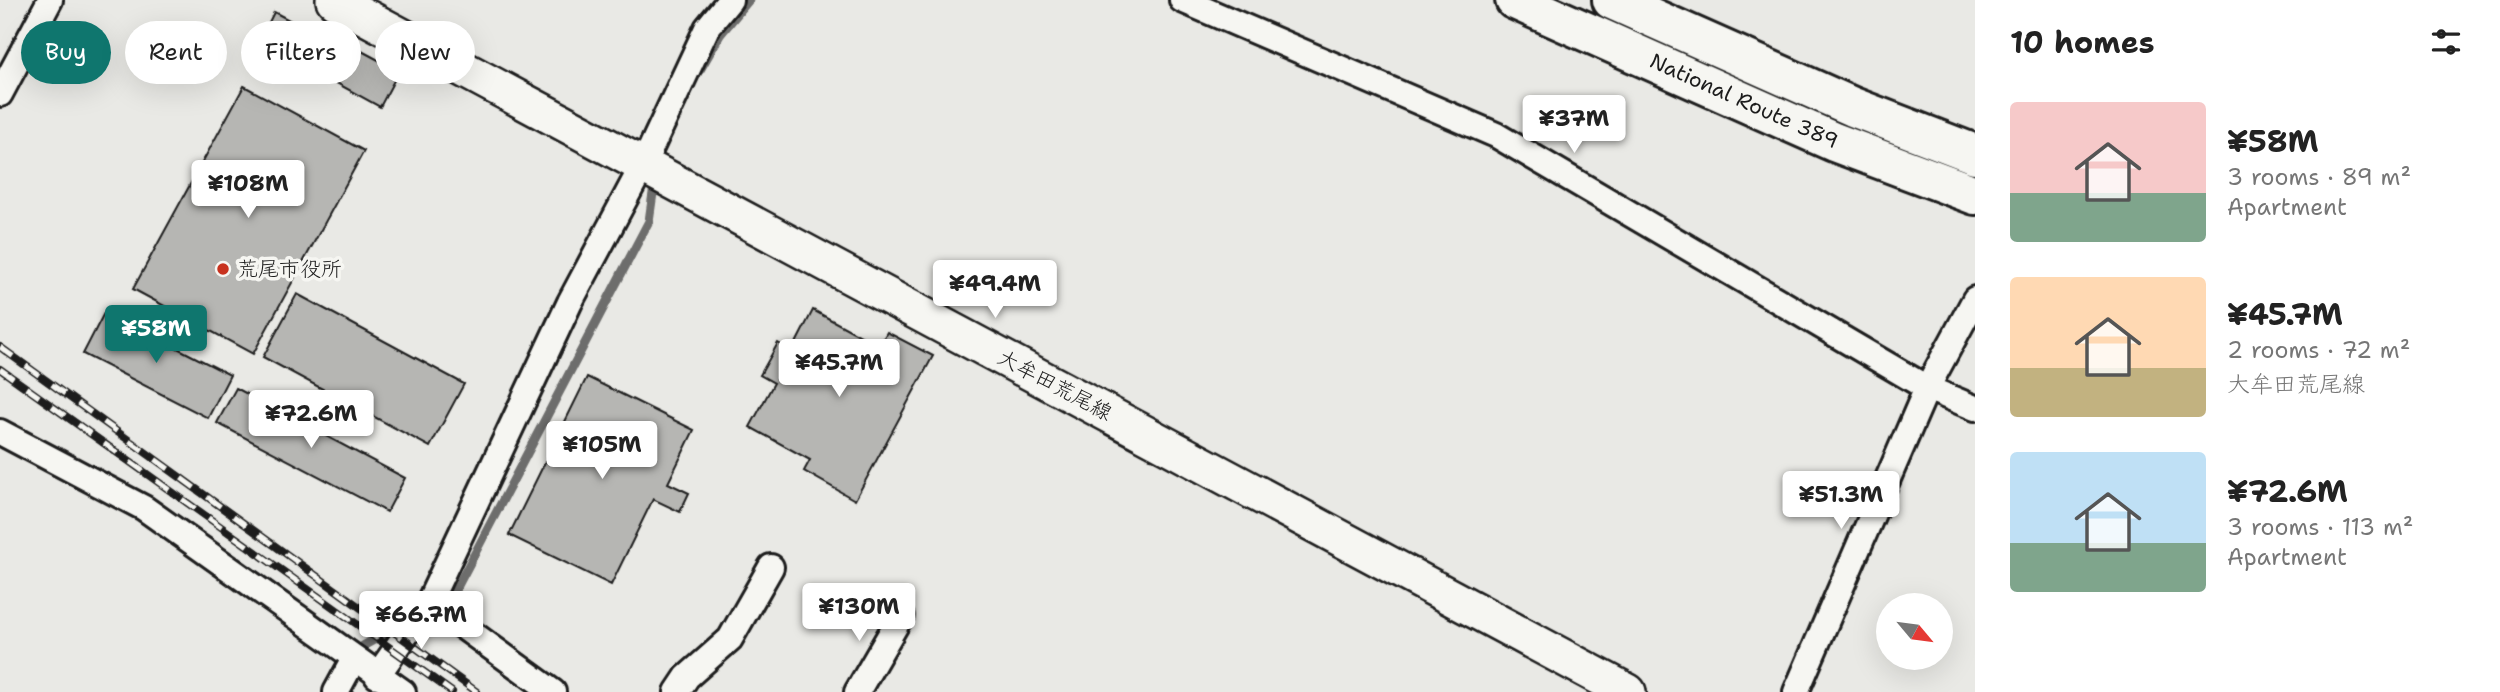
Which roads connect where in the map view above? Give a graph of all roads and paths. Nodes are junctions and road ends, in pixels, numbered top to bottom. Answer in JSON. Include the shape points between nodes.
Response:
{"nodes":[{"id":1,"x":50,"y":0,"type":"edge"},
{"id":2,"x":334,"y":0,"type":"edge"},
{"id":3,"x":730,"y":0,"type":"edge"},
{"id":4,"x":1182,"y":0,"type":"edge"},
{"id":5,"x":1515,"y":0,"type":"edge"},
{"id":6,"x":1612,"y":0,"type":"edge"},
{"id":7,"x":0,"y":94,"type":"edge"},
{"id":8,"x":1975,"y":154,"type":"edge"},
{"id":9,"x":643,"y":165,"type":"junction"},
{"id":10,"x":1975,"y":195,"type":"edge"},
{"id":11,"x":1975,"y":299,"type":"edge"},
{"id":12,"x":1927,"y":388,"type":"junction"},
{"id":13,"x":1975,"y":408,"type":"edge"},
{"id":14,"x":0,"y":432,"type":"edge"},
{"id":15,"x":771,"y":567,"type":"dead end"},
{"id":16,"x":429,"y":602,"type":"junction"},
{"id":17,"x":901,"y":616,"type":"dead end"},
{"id":18,"x":354,"y":659,"type":"junction"},
{"id":19,"x":377,"y":676,"type":"junction"},
{"id":20,"x":336,"y":692,"type":"edge"},
{"id":21,"x":403,"y":692,"type":"edge"},
{"id":22,"x":553,"y":692,"type":"edge"},
{"id":23,"x":677,"y":692,"type":"edge"},
{"id":24,"x":857,"y":692,"type":"edge"},
{"id":25,"x":1628,"y":692,"type":"edge"},
{"id":26,"x":1796,"y":692,"type":"edge"}],
"edges":[{"from":1,"to":7,"type":"street"},
{"from":2,"to":9,"type":"main road","name":"大牟田荒尾線"},
{"from":3,"to":9,"type":"street","via":[[708,28]]},
{"from":4,"to":12,"type":"street","via":[[1496,135]]},
{"from":5,"to":10,"type":"highway","name":"National Route 389","via":[[1834,142]]},
{"from":6,"to":8,"type":"highway","name":"National Route 389","via":[[1853,107]]},
{"from":9,"to":16,"type":"street","via":[[570,302]]},
{"from":9,"to":25,"type":"main road","name":"大牟田荒尾線"},
{"from":11,"to":12,"type":"street"},
{"from":12,"to":13,"type":"street"},
{"from":12,"to":26,"type":"street"},
{"from":14,"to":18,"type":"street","via":[[144,508]]},
{"from":15,"to":23,"type":"street","via":[[730,639],[687,677]]},
{"from":16,"to":19,"type":"street"},
{"from":16,"to":22,"type":"street"},
{"from":17,"to":24,"type":"street"},
{"from":18,"to":19,"type":"street"},
{"from":18,"to":20,"type":"street"},
{"from":19,"to":21,"type":"street"}]}
